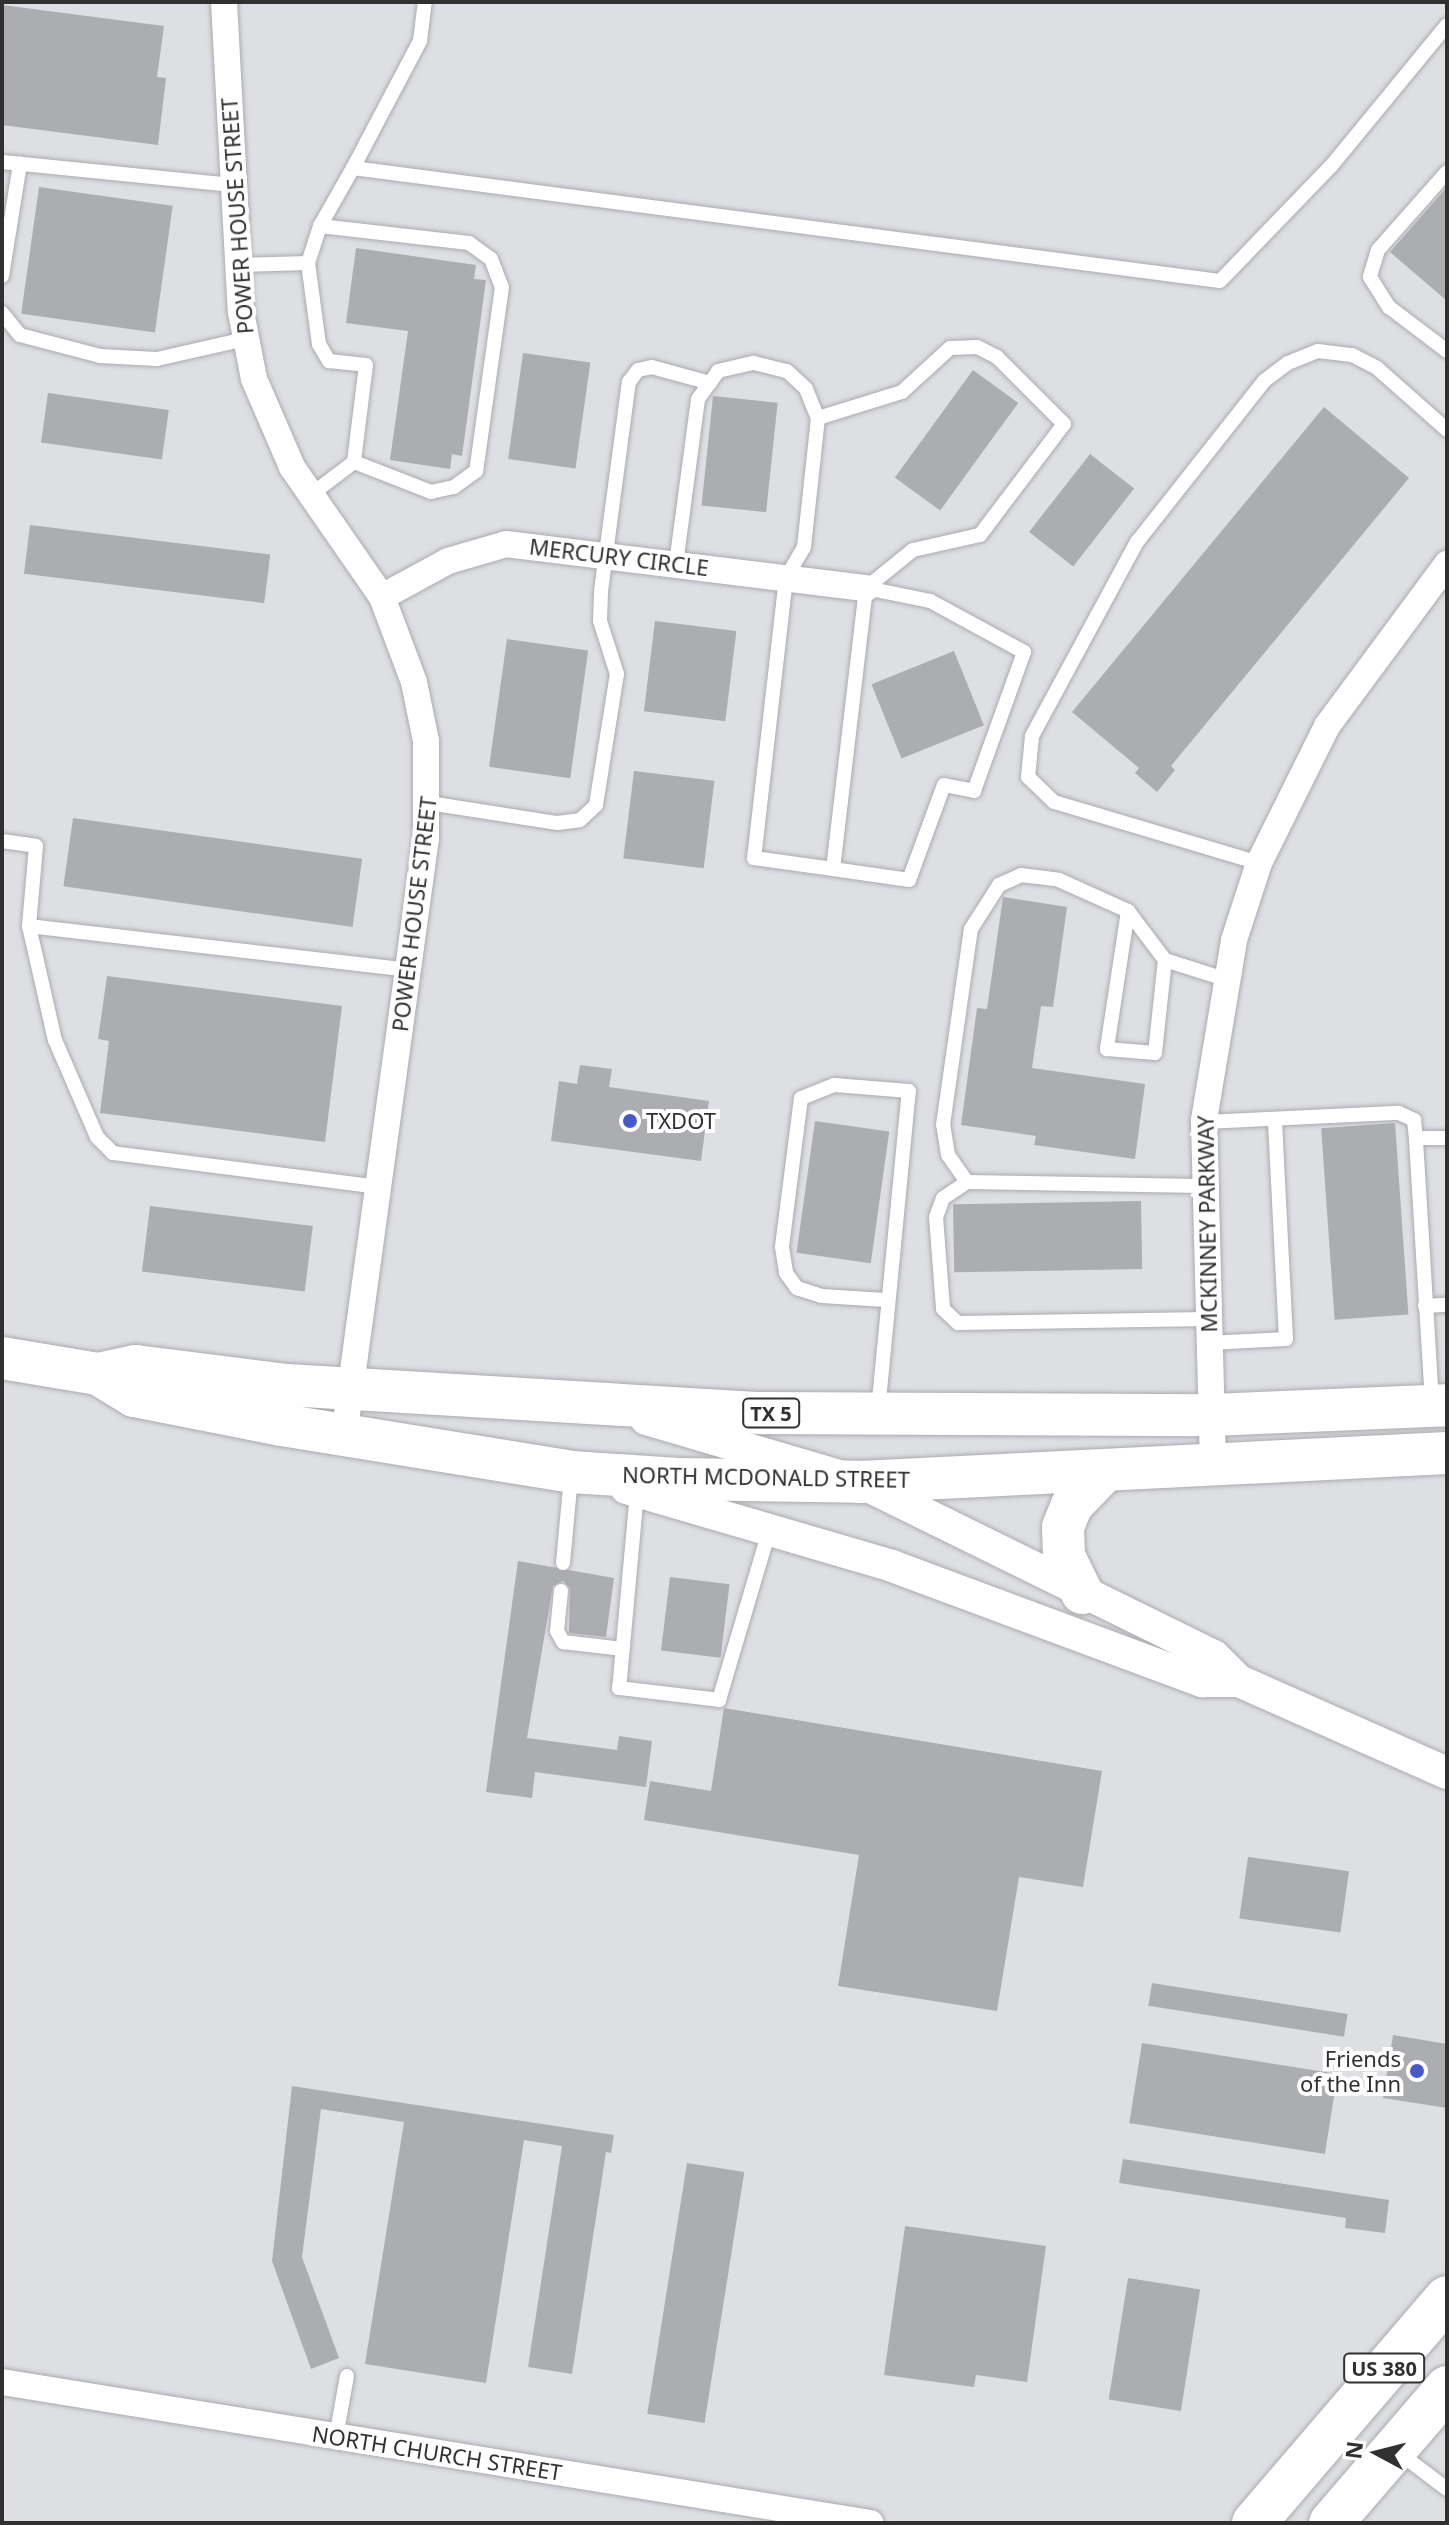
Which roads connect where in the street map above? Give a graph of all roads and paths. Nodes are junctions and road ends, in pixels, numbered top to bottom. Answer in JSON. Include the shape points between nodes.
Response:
{"nodes":[{"id":1,"x":224,"y":2,"type":"edge"},
{"id":2,"x":425,"y":2,"type":"edge"},
{"id":3,"x":1447,"y":25,"type":"edge"},
{"id":4,"x":2,"y":162,"type":"edge"},
{"id":5,"x":20,"y":163,"type":"junction"},
{"id":6,"x":353,"y":168,"type":"junction"},
{"id":7,"x":1447,"y":172,"type":"edge"},
{"id":8,"x":233,"y":185,"type":"junction"},
{"id":9,"x":320,"y":226,"type":"junction"},
{"id":10,"x":308,"y":263,"type":"junction"},
{"id":11,"x":238,"y":265,"type":"junction"},
{"id":12,"x":2,"y":276,"type":"edge"},
{"id":13,"x":2,"y":313,"type":"edge"},
{"id":14,"x":245,"y":339,"type":"junction"},
{"id":15,"x":1447,"y":351,"type":"edge"},
{"id":16,"x":710,"y":383,"type":"junction"},
{"id":17,"x":818,"y":418,"type":"junction"},
{"id":18,"x":1447,"y":430,"type":"edge"},
{"id":19,"x":354,"y":462,"type":"junction"},
{"id":20,"x":312,"y":494,"type":"junction"},
{"id":21,"x":607,"y":554,"type":"junction"},
{"id":22,"x":676,"y":564,"type":"junction"},
{"id":23,"x":1447,"y":564,"type":"edge"},
{"id":24,"x":786,"y":578,"type":"junction"},
{"id":25,"x":866,"y":588,"type":"junction"},
{"id":26,"x":382,"y":597,"type":"junction"},
{"id":27,"x":429,"y":803,"type":"junction"},
{"id":28,"x":2,"y":841,"type":"edge"},
{"id":29,"x":1259,"y":863,"type":"junction"},
{"id":30,"x":833,"y":869,"type":"junction"},
{"id":31,"x":1128,"y":911,"type":"junction"},
{"id":32,"x":29,"y":926,"type":"junction"},
{"id":33,"x":1165,"y":960,"type":"junction"},
{"id":34,"x":409,"y":970,"type":"junction"},
{"id":35,"x":1225,"y":979,"type":"junction"},
{"id":36,"x":1275,"y":1119,"type":"junction"},
{"id":37,"x":1205,"y":1122,"type":"junction"},
{"id":38,"x":1416,"y":1138,"type":"junction"},
{"id":39,"x":1447,"y":1138,"type":"edge"},
{"id":40,"x":967,"y":1182,"type":"junction"},
{"id":41,"x":1202,"y":1186,"type":"junction"},
{"id":42,"x":378,"y":1187,"type":"junction"},
{"id":43,"x":886,"y":1300,"type":"junction"},
{"id":44,"x":1447,"y":1305,"type":"edge"},
{"id":45,"x":1425,"y":1306,"type":"junction"},
{"id":46,"x":1208,"y":1331,"type":"junction"},
{"id":47,"x":2,"y":1358,"type":"edge"},
{"id":48,"x":98,"y":1374,"type":"junction"},
{"id":49,"x":350,"y":1390,"type":"junction"},
{"id":50,"x":593,"y":1405,"type":"junction"},
{"id":51,"x":1439,"y":1406,"type":"edge"},
{"id":52,"x":878,"y":1415,"type":"junction"},
{"id":53,"x":1212,"y":1415,"type":"junction"},
{"id":54,"x":344,"y":1436,"type":"junction"},
{"id":55,"x":1447,"y":1453,"type":"edge"},
{"id":56,"x":1213,"y":1466,"type":"junction"},
{"id":57,"x":571,"y":1472,"type":"junction"},
{"id":58,"x":1104,"y":1472,"type":"junction"},
{"id":59,"x":860,"y":1482,"type":"junction"},
{"id":60,"x":637,"y":1491,"type":"junction"},
{"id":61,"x":770,"y":1528,"type":"junction"},
{"id":62,"x":563,"y":1563,"type":"dead end"},
{"id":63,"x":561,"y":1591,"type":"dead end"},
{"id":64,"x":1082,"y":1593,"type":"junction"},
{"id":65,"x":623,"y":1649,"type":"junction"},
{"id":66,"x":1239,"y":1681,"type":"junction"},
{"id":67,"x":1447,"y":1773,"type":"edge"},
{"id":68,"x":1447,"y":2298,"type":"edge"},
{"id":69,"x":347,"y":2376,"type":"dead end"},
{"id":70,"x":2,"y":2382,"type":"edge"},
{"id":71,"x":1447,"y":2388,"type":"edge"},
{"id":72,"x":336,"y":2437,"type":"junction"},
{"id":73,"x":1394,"y":2449,"type":"junction"},
{"id":74,"x":1447,"y":2489,"type":"edge"},
{"id":75,"x":871,"y":2523,"type":"edge"},
{"id":76,"x":1254,"y":2523,"type":"edge"},
{"id":77,"x":1331,"y":2523,"type":"edge"}],
"edges":[{"from":1,"to":8,"type":"street","name":"POWER HOUSE STREET"},
{"from":2,"to":6,"type":"lane","via":[[420,41]]},
{"from":3,"to":6,"type":"lane","via":[[1332,165],[1220,281]]},
{"from":4,"to":5,"type":"lane"},
{"from":5,"to":8,"type":"lane"},
{"from":5,"to":12,"type":"lane"},
{"from":6,"to":9,"type":"lane"},
{"from":7,"to":15,"type":"lane","via":[[1378,250],[1370,277],[1389,307]]},
{"from":8,"to":11,"type":"street","name":"POWER HOUSE STREET"},
{"from":9,"to":10,"type":"lane"},
{"from":9,"to":19,"type":"lane","via":[[469,243],[491,259],[502,287],[476,471],[454,487],[431,492]]},
{"from":10,"to":11,"type":"lane"},
{"from":10,"to":19,"type":"lane","via":[[319,344],[329,361],[366,365]]},
{"from":11,"to":14,"type":"street","name":"POWER HOUSE STREET"},
{"from":13,"to":14,"type":"lane","via":[[20,335],[100,356],[157,359]]},
{"from":14,"to":20,"type":"street","name":"POWER HOUSE STREET","via":[[263,408]]},
{"from":16,"to":17,"type":"lane","via":[[718,371],[754,363],[787,371],[806,389]]},
{"from":16,"to":21,"type":"lane","via":[[652,367],[638,370],[629,382]]},
{"from":16,"to":22,"type":"lane","via":[[698,399]]},
{"from":17,"to":24,"type":"lane","via":[[804,547]]},
{"from":17,"to":25,"type":"lane","via":[[902,392],[950,348],[977,347],[997,357],[1064,424],[980,535],[913,550]]},
{"from":18,"to":29,"type":"lane","via":[[1377,368],[1352,355],[1318,351],[1288,363],[1264,381],[1137,542],[1032,736],[1028,777],[1054,802]]},
{"from":19,"to":20,"type":"lane"},
{"from":20,"to":26,"type":"street","name":"POWER HOUSE STREET"},
{"from":21,"to":22,"type":"street","name":"MERCURY CIRCLE"},
{"from":21,"to":26,"type":"street","name":"MERCURY CIRCLE","via":[[526,544],[487,547]]},
{"from":21,"to":27,"type":"lane","via":[[600,621],[617,674],[596,805],[580,820],[557,823]]},
{"from":22,"to":24,"type":"street","name":"MERCURY CIRCLE"},
{"from":23,"to":29,"type":"street","name":"MCKINNEY PARKWAY","via":[[1327,726]]},
{"from":24,"to":25,"type":"street","name":"MERCURY CIRCLE"},
{"from":24,"to":30,"type":"lane","via":[[754,858]]},
{"from":25,"to":30,"type":"lane"},
{"from":25,"to":30,"type":"lane","via":[[930,601],[1024,652],[974,791],[944,785],[909,880]]},
{"from":26,"to":27,"type":"street","name":"POWER HOUSE STREET","via":[[414,682],[426,741]]},
{"from":27,"to":34,"type":"street","name":"POWER HOUSE STREET"},
{"from":28,"to":32,"type":"lane","via":[[36,846]]},
{"from":29,"to":35,"type":"street","name":"MCKINNEY PARKWAY"},
{"from":31,"to":33,"type":"lane"},
{"from":31,"to":33,"type":"lane","via":[[1107,1049],[1155,1053]]},
{"from":31,"to":40,"type":"lane","via":[[1059,880],[1021,875],[999,885],[984,903],[971,929],[943,1125],[948,1155]]},
{"from":32,"to":34,"type":"lane"},
{"from":32,"to":42,"type":"lane","via":[[55,1040],[97,1137],[113,1153]]},
{"from":33,"to":35,"type":"lane"},
{"from":34,"to":42,"type":"street","name":"POWER HOUSE STREET"},
{"from":35,"to":37,"type":"street","name":"MCKINNEY PARKWAY"},
{"from":36,"to":37,"type":"lane"},
{"from":36,"to":38,"type":"lane","via":[[1407,1114]]},
{"from":36,"to":46,"type":"lane","via":[[1286,1339]]},
{"from":37,"to":41,"type":"street","name":"MCKINNEY PARKWAY"},
{"from":38,"to":39,"type":"lane"},
{"from":38,"to":45,"type":"lane"},
{"from":40,"to":41,"type":"lane"},
{"from":40,"to":46,"type":"lane","via":[[943,1198],[936,1217],[943,1309],[958,1323]]},
{"from":41,"to":46,"type":"street","name":"MCKINNEY PARKWAY"},
{"from":42,"to":49,"type":"street","name":"POWER HOUSE STREET"},
{"from":43,"to":43,"type":"lane","via":[[909,1091],[834,1085],[801,1098],[782,1247],[786,1273],[797,1288],[821,1296]]},
{"from":43,"to":52,"type":"lane"},
{"from":44,"to":45,"type":"lane"},
{"from":45,"to":51,"type":"lane"},
{"from":46,"to":53,"type":"street","name":"MCKINNEY PARKWAY"},
{"from":47,"to":48,"type":"main road","name":"NORTH MCDONALD STREET","number":"TX 5"},
{"from":48,"to":49,"type":"main road","name":"NORTH MCDONALD STREET","number":"TX 5","via":[[136,1366]]},
{"from":48,"to":54,"type":"main road","name":"NORTH MCDONALD STREET","number":"TX 5","via":[[134,1396]]},
{"from":49,"to":50,"type":"main road","name":"NORTH MCDONALD STREET","number":"TX 5"},
{"from":49,"to":54,"type":"street","name":"POWER HOUSE STREET"},
{"from":50,"to":52,"type":"main road","name":"NORTH MCDONALD STREET","number":"TX 5"},
{"from":50,"to":59,"type":"street"},
{"from":51,"to":53,"type":"main road","name":"NORTH MCDONALD STREET","number":"TX 5"},
{"from":52,"to":53,"type":"main road","name":"NORTH MCDONALD STREET","number":"TX 5"},
{"from":53,"to":56,"type":"street","name":"MCKINNEY PARKWAY"},
{"from":54,"to":57,"type":"main road","name":"NORTH MCDONALD STREET","number":"TX 5"},
{"from":55,"to":56,"type":"main road","name":"NORTH MCDONALD STREET","number":"TX 5"},
{"from":56,"to":58,"type":"main road","name":"NORTH MCDONALD STREET","number":"TX 5"},
{"from":57,"to":59,"type":"main road","name":"NORTH MCDONALD STREET","number":"TX 5"},
{"from":57,"to":60,"type":"street"},
{"from":57,"to":62,"type":"lane"},
{"from":58,"to":59,"type":"main road","name":"NORTH MCDONALD STREET","number":"TX 5"},
{"from":58,"to":64,"type":"main road","via":[[1072,1505],[1063,1527],[1064,1556]]},
{"from":59,"to":64,"type":"street"},
{"from":60,"to":61,"type":"street"},
{"from":60,"to":65,"type":"lane"},
{"from":61,"to":65,"type":"lane","via":[[719,1700],[619,1688]]},
{"from":61,"to":66,"type":"street","via":[[976,1595],[1202,1681]]},
{"from":63,"to":65,"type":"lane","via":[[557,1631],[563,1642]]},
{"from":64,"to":66,"type":"street","via":[[1214,1656]]},
{"from":66,"to":67,"type":"street"},
{"from":68,"to":76,"type":"highway","number":"US 380"},
{"from":69,"to":72,"type":"lane"},
{"from":70,"to":72,"type":"street","name":"NORTH CHURCH STREET"},
{"from":71,"to":73,"type":"highway","number":"US 380"},
{"from":72,"to":75,"type":"street","name":"NORTH CHURCH STREET"},
{"from":73,"to":74,"type":"lane"},
{"from":73,"to":77,"type":"highway","number":"US 380"}]}
